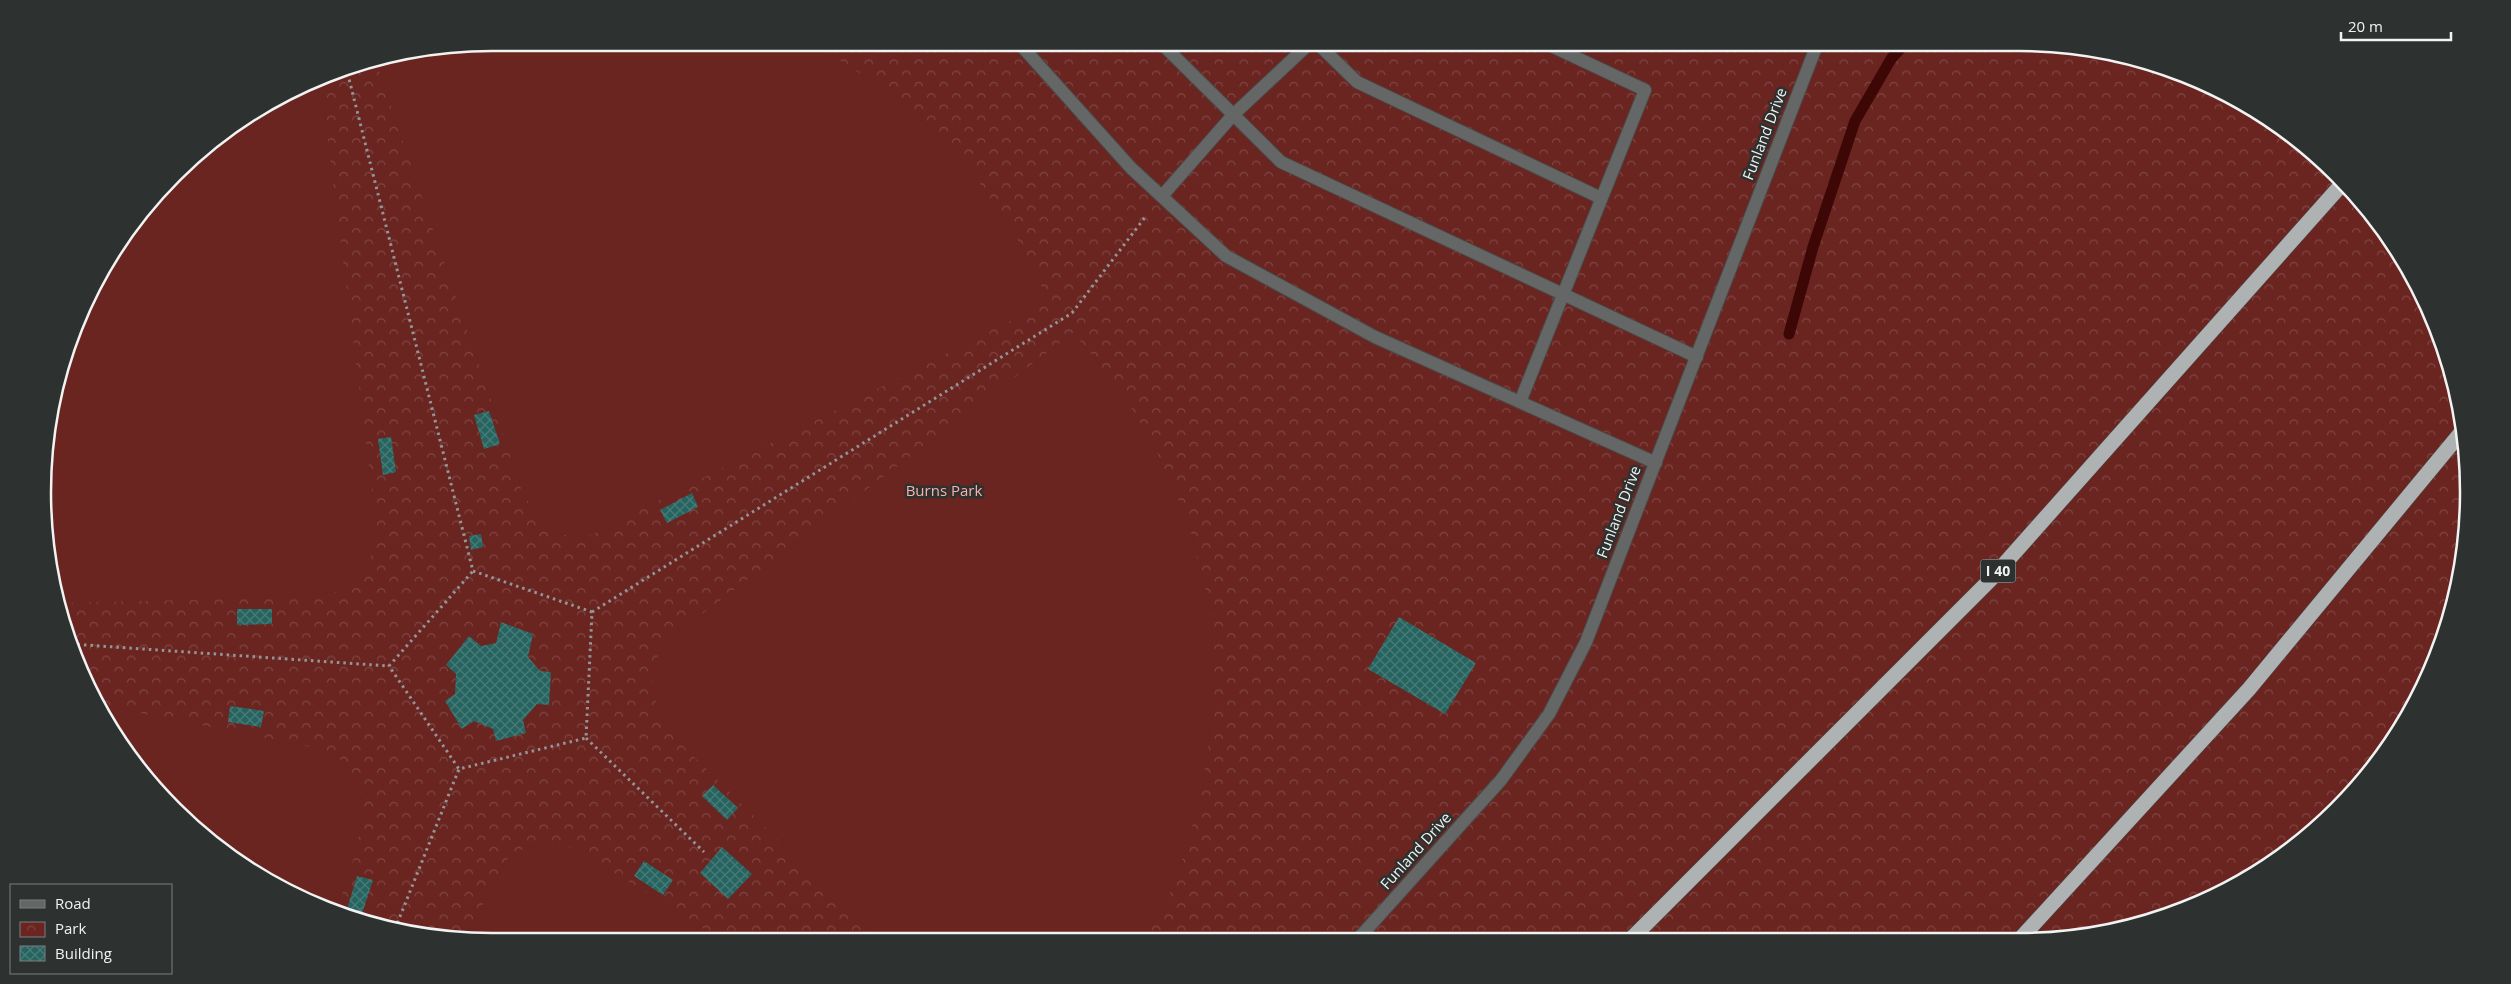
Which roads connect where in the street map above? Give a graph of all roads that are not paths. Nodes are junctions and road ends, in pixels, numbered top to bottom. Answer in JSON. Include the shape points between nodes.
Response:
{"nodes":[{"id":1,"x":1026,"y":51,"type":"edge"},
{"id":2,"x":1169,"y":51,"type":"edge"},
{"id":3,"x":1302,"y":51,"type":"edge"},
{"id":4,"x":1325,"y":51,"type":"edge"},
{"id":5,"x":1562,"y":51,"type":"edge"},
{"id":6,"x":1815,"y":51,"type":"edge"},
{"id":7,"x":1234,"y":115,"type":"junction"},
{"id":8,"x":2338,"y":188,"type":"edge"},
{"id":9,"x":1162,"y":196,"type":"junction"},
{"id":10,"x":1601,"y":198,"type":"junction"},
{"id":11,"x":1562,"y":295,"type":"junction"},
{"id":12,"x":1697,"y":357,"type":"junction"},
{"id":13,"x":1520,"y":402,"type":"junction"},
{"id":14,"x":2456,"y":438,"type":"edge"},
{"id":15,"x":1656,"y":462,"type":"junction"},
{"id":16,"x":1363,"y":933,"type":"edge"},
{"id":17,"x":1637,"y":933,"type":"edge"},
{"id":18,"x":2026,"y":933,"type":"edge"}],
"edges":[{"from":1,"to":9,"type":"street","via":[[1131,168]]},
{"from":2,"to":7,"type":"street"},
{"from":3,"to":7,"type":"street"},
{"from":4,"to":10,"type":"street","via":[[1357,82]]},
{"from":5,"to":10,"type":"street","via":[[1645,90]]},
{"from":6,"to":12,"type":"street","name":"Funland Drive"},
{"from":7,"to":9,"type":"street"},
{"from":7,"to":11,"type":"street","via":[[1281,162]]},
{"from":8,"to":17,"type":"highway","number":"I 40","via":[[1991,579]]},
{"from":9,"to":13,"type":"street","via":[[1226,256],[1375,337]]},
{"from":10,"to":11,"type":"street"},
{"from":11,"to":12,"type":"street"},
{"from":11,"to":13,"type":"street"},
{"from":12,"to":15,"type":"street","name":"Funland Drive"},
{"from":13,"to":15,"type":"street"},
{"from":14,"to":18,"type":"highway","via":[[2249,689]]},
{"from":15,"to":16,"type":"street","name":"Funland Drive","via":[[1586,642],[1549,714],[1501,780]]}]}
